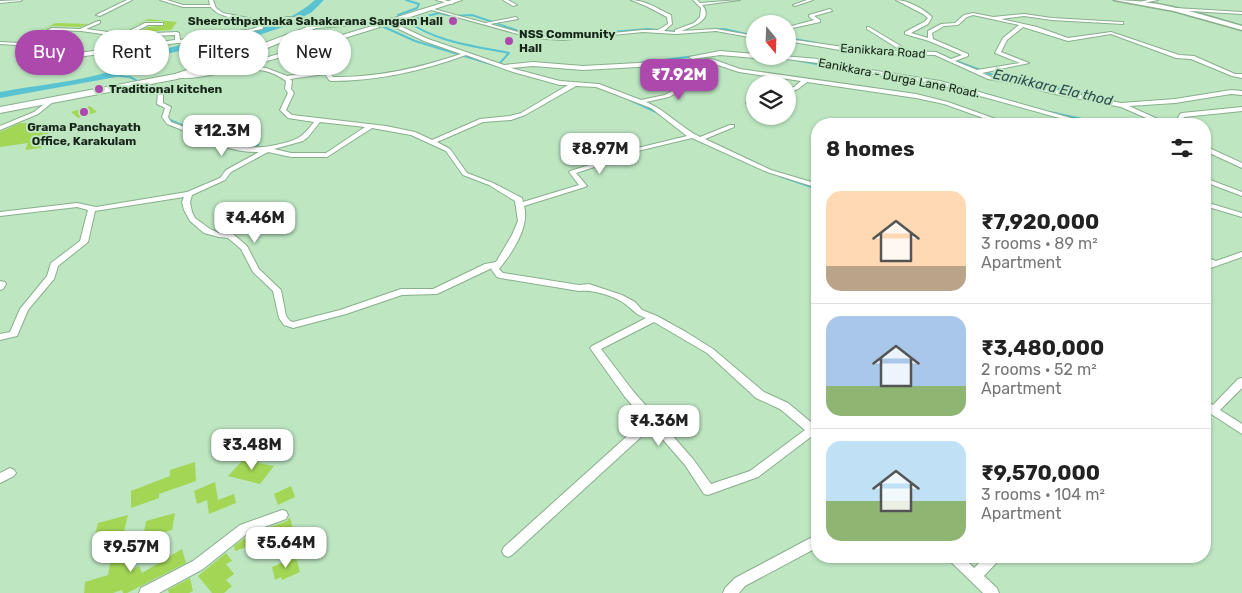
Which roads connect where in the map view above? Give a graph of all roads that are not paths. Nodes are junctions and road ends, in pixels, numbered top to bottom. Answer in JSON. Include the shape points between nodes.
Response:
{"nodes":[{"id":1,"x":20,"y":0,"type":"edge"},
{"id":2,"x":130,"y":0,"type":"edge"},
{"id":3,"x":162,"y":0,"type":"edge"},
{"id":4,"x":204,"y":0,"type":"edge"},
{"id":5,"x":438,"y":0,"type":"edge"},
{"id":6,"x":504,"y":0,"type":"edge"},
{"id":7,"x":633,"y":0,"type":"edge"},
{"id":8,"x":694,"y":0,"type":"edge"},
{"id":9,"x":738,"y":0,"type":"edge"},
{"id":10,"x":811,"y":0,"type":"edge"},
{"id":11,"x":898,"y":0,"type":"edge"},
{"id":12,"x":1117,"y":0,"type":"edge"},
{"id":13,"x":1156,"y":0,"type":"edge"},
{"id":14,"x":456,"y":1,"type":"edge"},
{"id":15,"x":0,"y":2,"type":"edge"},
{"id":16,"x":211,"y":2,"type":"edge"},
{"id":17,"x":1138,"y":3,"type":"junction"},
{"id":18,"x":699,"y":4,"type":"junction"},
{"id":19,"x":515,"y":5,"type":"dead end"},
{"id":20,"x":795,"y":6,"type":"dead end"},
{"id":21,"x":1175,"y":9,"type":"junction"},
{"id":22,"x":830,"y":10,"type":"dead end"},
{"id":23,"x":434,"y":12,"type":"junction"},
{"id":24,"x":1242,"y":13,"type":"edge"},
{"id":25,"x":98,"y":14,"type":"dead end"},
{"id":26,"x":516,"y":18,"type":"dead end"},
{"id":27,"x":993,"y":18,"type":"junction"},
{"id":28,"x":98,"y":22,"type":"dead end"},
{"id":29,"x":264,"y":22,"type":"junction"},
{"id":30,"x":1121,"y":22,"type":"dead end"},
{"id":31,"x":387,"y":23,"type":"junction"},
{"id":32,"x":490,"y":23,"type":"junction"},
{"id":33,"x":161,"y":24,"type":"dead end"},
{"id":34,"x":322,"y":25,"type":"junction"},
{"id":35,"x":1022,"y":25,"type":"junction"},
{"id":36,"x":796,"y":26,"type":"edge"},
{"id":37,"x":869,"y":28,"type":"dead end"},
{"id":38,"x":1242,"y":28,"type":"edge"},
{"id":39,"x":52,"y":30,"type":"edge"},
{"id":40,"x":81,"y":30,"type":"joint"},
{"id":41,"x":136,"y":30,"type":"edge"},
{"id":42,"x":661,"y":30,"type":"junction"},
{"id":43,"x":169,"y":33,"type":"edge"},
{"id":44,"x":672,"y":33,"type":"junction"},
{"id":45,"x":746,"y":35,"type":"edge"},
{"id":46,"x":177,"y":41,"type":"junction"},
{"id":47,"x":796,"y":41,"type":"edge"},
{"id":48,"x":935,"y":41,"type":"junction"},
{"id":49,"x":0,"y":43,"type":"edge"},
{"id":50,"x":15,"y":44,"type":"edge"},
{"id":51,"x":908,"y":53,"type":"junction"},
{"id":52,"x":84,"y":54,"type":"edge"},
{"id":53,"x":465,"y":54,"type":"junction"},
{"id":54,"x":746,"y":55,"type":"edge"},
{"id":55,"x":796,"y":59,"type":"edge"},
{"id":56,"x":953,"y":60,"type":"junction"},
{"id":57,"x":501,"y":66,"type":"junction"},
{"id":58,"x":622,"y":66,"type":"junction"},
{"id":59,"x":976,"y":72,"type":"junction"},
{"id":60,"x":177,"y":76,"type":"junction"},
{"id":61,"x":197,"y":76,"type":"junction"},
{"id":62,"x":712,"y":76,"type":"dead end"},
{"id":63,"x":1242,"y":76,"type":"edge"},
{"id":64,"x":287,"y":78,"type":"junction"},
{"id":65,"x":807,"y":79,"type":"junction"},
{"id":66,"x":576,"y":83,"type":"junction"},
{"id":67,"x":143,"y":84,"type":"junction"},
{"id":68,"x":796,"y":88,"type":"edge"},
{"id":69,"x":1242,"y":93,"type":"edge"},
{"id":70,"x":50,"y":102,"type":"junction"},
{"id":71,"x":640,"y":102,"type":"junction"},
{"id":72,"x":1124,"y":105,"type":"junction"},
{"id":73,"x":1242,"y":108,"type":"edge"},
{"id":74,"x":0,"y":110,"type":"edge"},
{"id":75,"x":985,"y":118,"type":"edge"},
{"id":76,"x":1067,"y":118,"type":"edge"},
{"id":77,"x":1153,"y":118,"type":"edge"},
{"id":78,"x":1181,"y":118,"type":"edge"},
{"id":79,"x":318,"y":121,"type":"junction"},
{"id":80,"x":732,"y":126,"type":"dead end"},
{"id":81,"x":370,"y":127,"type":"junction"},
{"id":82,"x":0,"y":128,"type":"edge"},
{"id":83,"x":693,"y":136,"type":"junction"},
{"id":84,"x":701,"y":140,"type":"junction"},
{"id":85,"x":432,"y":142,"type":"junction"},
{"id":86,"x":267,"y":150,"type":"junction"},
{"id":87,"x":1211,"y":151,"type":"edge"},
{"id":88,"x":1242,"y":166,"type":"edge"},
{"id":89,"x":1211,"y":182,"type":"edge"},
{"id":90,"x":811,"y":184,"type":"edge"},
{"id":91,"x":189,"y":194,"type":"junction"},
{"id":92,"x":1242,"y":194,"type":"edge"},
{"id":93,"x":519,"y":205,"type":"junction"},
{"id":94,"x":1211,"y":206,"type":"edge"},
{"id":95,"x":92,"y":209,"type":"junction"},
{"id":96,"x":0,"y":214,"type":"edge"},
{"id":97,"x":1242,"y":215,"type":"edge"},
{"id":98,"x":1242,"y":254,"type":"edge"},
{"id":99,"x":1211,"y":262,"type":"edge"},
{"id":100,"x":499,"y":264,"type":"junction"},
{"id":101,"x":1216,"y":264,"type":"junction"},
{"id":102,"x":1211,"y":265,"type":"edge"},
{"id":103,"x":523,"y":271,"type":"dead end"},
{"id":104,"x":514,"y":279,"type":"junction"},
{"id":105,"x":654,"y":318,"type":"junction"},
{"id":106,"x":0,"y":338,"type":"edge"},
{"id":107,"x":1242,"y":382,"type":"edge"},
{"id":108,"x":1211,"y":406,"type":"edge"},
{"id":109,"x":1211,"y":409,"type":"edge"},
{"id":110,"x":652,"y":420,"type":"junction"},
{"id":111,"x":811,"y":429,"type":"edge"},
{"id":112,"x":1242,"y":430,"type":"edge"},
{"id":113,"x":811,"y":435,"type":"edge"},
{"id":114,"x":282,"y":515,"type":"dead end"},
{"id":115,"x":811,"y":544,"type":"edge"},
{"id":116,"x":508,"y":551,"type":"dead end"},
{"id":117,"x":960,"y":563,"type":"edge"},
{"id":118,"x":988,"y":563,"type":"edge"},
{"id":119,"x":974,"y":577,"type":"junction"},
{"id":120,"x":146,"y":593,"type":"edge"},
{"id":121,"x":730,"y":593,"type":"edge"},
{"id":122,"x":992,"y":593,"type":"edge"}],
"edges":[{"from":1,"to":15,"type":"street"},
{"from":2,"to":25,"type":"street"},
{"from":3,"to":16,"type":"street","via":[[183,6]]},
{"from":4,"to":16,"type":"street"},
{"from":5,"to":14,"type":"street"},
{"from":6,"to":19,"type":"street"},
{"from":7,"to":42,"type":"street","via":[[668,16],[670,24]]},
{"from":8,"to":18,"type":"street"},
{"from":9,"to":18,"type":"street"},
{"from":10,"to":20,"type":"street"},
{"from":11,"to":48,"type":"street","via":[[930,18],[906,33]]},
{"from":12,"to":17,"type":"street"},
{"from":13,"to":17,"type":"street"},
{"from":14,"to":23,"type":"main road"},
{"from":16,"to":29,"type":"street","via":[[222,14]]},
{"from":17,"to":21,"type":"street"},
{"from":18,"to":44,"type":"street","via":[[704,11],[698,24]]},
{"from":21,"to":24,"type":"street"},
{"from":21,"to":38,"type":"street"},
{"from":22,"to":36,"type":"street","via":[[811,16],[818,21]]},
{"from":23,"to":31,"type":"main road"},
{"from":23,"to":32,"type":"street"},
{"from":26,"to":32,"type":"street"},
{"from":27,"to":30,"type":"street","via":[[1024,15]]},
{"from":27,"to":35,"type":"street"},
{"from":27,"to":48,"type":"street","via":[[962,16],[956,24],[943,25],[930,32],[931,40]]},
{"from":28,"to":40,"type":"street"},
{"from":29,"to":34,"type":"street","via":[[292,18]]},
{"from":29,"to":46,"type":"street","via":[[260,28],[252,30]]},
{"from":31,"to":34,"type":"main road"},
{"from":31,"to":53,"type":"street"},
{"from":31,"to":61,"type":"street","via":[[287,55]]},
{"from":32,"to":42,"type":"street","via":[[532,37],[562,39]]},
{"from":33,"to":41,"type":"street","via":[[147,24]]},
{"from":34,"to":60,"type":"main road"},
{"from":35,"to":59,"type":"street","via":[[1005,38],[998,53],[1026,63]]},
{"from":35,"to":63,"type":"street","via":[[1068,40],[1111,33]]},
{"from":37,"to":51,"type":"street"},
{"from":39,"to":40,"type":"street"},
{"from":42,"to":44,"type":"street"},
{"from":43,"to":46,"type":"street","via":[[177,33]]},
{"from":44,"to":45,"type":"street","via":[[716,30]]},
{"from":46,"to":52,"type":"street"},
{"from":47,"to":51,"type":"street","name":"Eanikkara Road","via":[[857,51]]},
{"from":48,"to":56,"type":"street","via":[[966,55]]},
{"from":49,"to":50,"type":"street"},
{"from":51,"to":56,"type":"street","name":"Eanikkara Road","via":[[936,54]]},
{"from":53,"to":57,"type":"street"},
{"from":53,"to":64,"type":"street","via":[[425,68],[346,80],[331,79],[328,72]]},
{"from":54,"to":58,"type":"street","via":[[720,53]]},
{"from":55,"to":76,"type":"street","name":"Eanikkara - Durga Lane Road.","via":[[940,83]]},
{"from":56,"to":59,"type":"street","name":"Eanikkara Road"},
{"from":57,"to":58,"type":"street"},
{"from":57,"to":66,"type":"street","via":[[560,82]]},
{"from":58,"to":65,"type":"street","via":[[712,61],[739,70]]},
{"from":59,"to":72,"type":"street","name":"Eanikkara Road","via":[[990,78]]},
{"from":60,"to":61,"type":"street"},
{"from":60,"to":67,"type":"main road"},
{"from":61,"to":64,"type":"street","via":[[252,67],[265,68]]},
{"from":62,"to":71,"type":"street","via":[[694,81],[667,96]]},
{"from":64,"to":79,"type":"street","via":[[291,93],[283,110],[286,115]]},
{"from":65,"to":68,"type":"street"},
{"from":65,"to":75,"type":"street","via":[[946,103]]},
{"from":66,"to":71,"type":"street","via":[[597,85]]},
{"from":66,"to":85,"type":"street","via":[[523,114],[482,120]]},
{"from":67,"to":70,"type":"main road"},
{"from":67,"to":86,"type":"street","via":[[161,92],[160,104],[168,107],[166,117],[169,122],[235,150]]},
{"from":69,"to":72,"type":"street"},
{"from":70,"to":74,"type":"main road"},
{"from":70,"to":82,"type":"street","via":[[36,113]]},
{"from":71,"to":83,"type":"street","via":[[653,107]]},
{"from":72,"to":77,"type":"street","name":"Eanikkara Road"},
{"from":73,"to":78,"type":"street","via":[[1182,115]]},
{"from":79,"to":81,"type":"street"},
{"from":79,"to":86,"type":"street","via":[[299,140]]},
{"from":80,"to":84,"type":"street"},
{"from":81,"to":85,"type":"street","via":[[404,131]]},
{"from":81,"to":86,"type":"street","via":[[327,155],[291,155]]},
{"from":83,"to":84,"type":"street"},
{"from":83,"to":93,"type":"street","via":[[623,153],[572,172],[583,186]]},
{"from":84,"to":90,"type":"street","via":[[769,171]]},
{"from":85,"to":93,"type":"street","via":[[448,150],[465,174],[510,194]]},
{"from":86,"to":91,"type":"street","via":[[228,171],[223,179]]},
{"from":87,"to":88,"type":"street"},
{"from":89,"to":92,"type":"street"},
{"from":91,"to":95,"type":"street"},
{"from":91,"to":100,"type":"street","via":[[186,202],[191,217],[210,232],[221,237],[230,236],[240,243],[256,270],[277,290],[282,316],[287,323],[297,325],[401,292],[434,292],[481,269]]},
{"from":93,"to":100,"type":"street","via":[[523,216],[521,223]]},
{"from":94,"to":97,"type":"street"},
{"from":95,"to":96,"type":"street","via":[[77,205]]},
{"from":95,"to":106,"type":"street","via":[[84,242],[54,265],[50,277],[24,309],[14,334]]},
{"from":98,"to":101,"type":"street"},
{"from":99,"to":101,"type":"street"},
{"from":100,"to":104,"type":"street","via":[[495,269],[500,275]]},
{"from":101,"to":102,"type":"street"},
{"from":103,"to":104,"type":"street"},
{"from":104,"to":105,"type":"street","via":[[588,287],[619,297],[639,312]]},
{"from":105,"to":110,"type":"street","via":[[595,348]]},
{"from":105,"to":111,"type":"street","via":[[710,351],[760,395],[784,406]]},
{"from":107,"to":108,"type":"street"},
{"from":109,"to":112,"type":"street"},
{"from":110,"to":113,"type":"street","via":[[689,462],[708,490],[754,474]]},
{"from":110,"to":116,"type":"street"},
{"from":114,"to":120,"type":"street","via":[[244,530],[198,565]]},
{"from":115,"to":121,"type":"street","via":[[740,582]]},
{"from":117,"to":119,"type":"street"},
{"from":118,"to":119,"type":"street"},
{"from":119,"to":122,"type":"street"}]}
